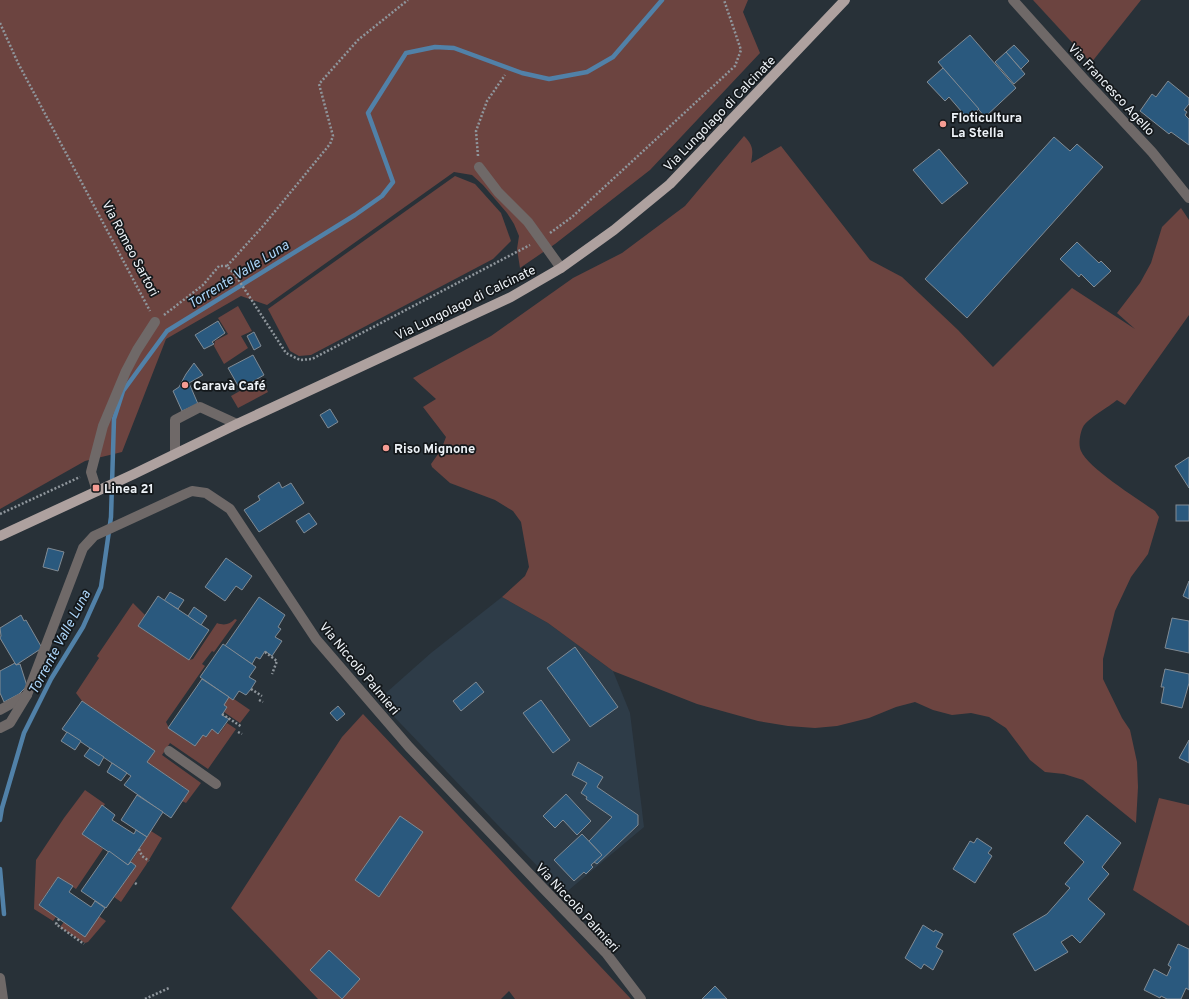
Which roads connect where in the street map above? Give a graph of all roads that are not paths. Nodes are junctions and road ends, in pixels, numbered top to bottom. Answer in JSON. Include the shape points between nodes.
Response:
{"nodes":[{"id":1,"x":845,"y":0,"type":"edge"},
{"id":2,"x":1014,"y":0,"type":"edge"},
{"id":3,"x":479,"y":167,"type":"road end"},
{"id":4,"x":1189,"y":196,"type":"edge"},
{"id":5,"x":561,"y":268,"type":"junction"},
{"id":6,"x":155,"y":322,"type":"road end"},
{"id":7,"x":237,"y":424,"type":"junction"},
{"id":8,"x":176,"y":453,"type":"junction"},
{"id":9,"x":99,"y":490,"type":"junction"},
{"id":10,"x":0,"y":536,"type":"edge"},
{"id":11,"x":27,"y":695,"type":"junction"},
{"id":12,"x":0,"y":710,"type":"edge"},
{"id":13,"x":0,"y":728,"type":"edge"},
{"id":14,"x":170,"y":751,"type":"dead end"},
{"id":15,"x":216,"y":784,"type":"dead end"},
{"id":16,"x":0,"y":978,"type":"edge"},
{"id":17,"x":3,"y":999,"type":"edge"},
{"id":18,"x":641,"y":999,"type":"edge"}],
"edges":[{"from":1,"to":5,"type":"main road","name":"Via Lungolago di Calcinate","via":[[670,184],[614,230]]},
{"from":2,"to":4,"type":"street","name":"Via Francesco Agello"},
{"from":3,"to":5,"type":"street","via":[[498,192],[528,222]]},
{"from":5,"to":7,"type":"main road","name":"Via Lungolago di Calcinate","via":[[511,297]]},
{"from":6,"to":9,"type":"street","via":[[114,395],[102,426],[91,472]]},
{"from":7,"to":8,"type":"main road","name":"Via Lungolago di Calcinate"},
{"from":7,"to":8,"type":"street","via":[[200,407],[175,420]]},
{"from":8,"to":9,"type":"main road","name":"Via Lungolago di Calcinate"},
{"from":9,"to":10,"type":"main road","name":"Via Lungolago di Calcinate"},
{"from":11,"to":12,"type":"street"},
{"from":11,"to":13,"type":"street","name":"Via Niccolò Palmieri","via":[[10,723]]},
{"from":11,"to":18,"type":"street","name":"Via Niccolò Palmieri","via":[[83,548],[94,536],[192,491],[206,494],[230,508],[316,639],[409,747],[606,953]]},
{"from":14,"to":15,"type":"street"},
{"from":16,"to":17,"type":"street"}]}
